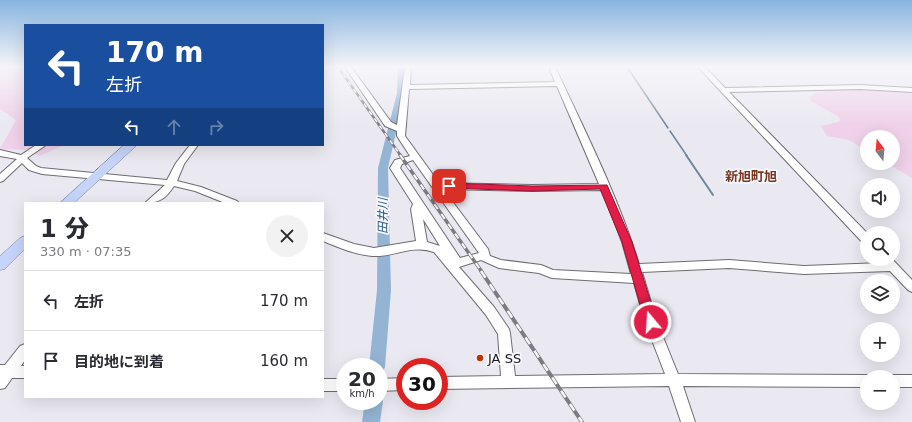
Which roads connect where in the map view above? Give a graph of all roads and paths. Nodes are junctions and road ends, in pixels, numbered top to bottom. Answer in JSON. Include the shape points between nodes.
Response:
{"nodes":[{"id":1,"x":362,"y":87,"type":"edge"},
{"id":2,"x":406,"y":87,"type":"joint"},
{"id":3,"x":422,"y":87,"type":"edge"},
{"id":4,"x":560,"y":87,"type":"edge"},
{"id":5,"x":720,"y":87,"type":"edge"},
{"id":6,"x":723,"y":90,"type":"junction"},
{"id":7,"x":912,"y":90,"type":"edge"},
{"id":8,"x":396,"y":128,"type":"junction"},
{"id":9,"x":40,"y":146,"type":"edge"},
{"id":10,"x":130,"y":146,"type":"edge"},
{"id":11,"x":193,"y":146,"type":"edge"},
{"id":12,"x":0,"y":153,"type":"edge"},
{"id":13,"x":415,"y":157,"type":"junction"},
{"id":14,"x":22,"y":158,"type":"junction"},
{"id":15,"x":96,"y":176,"type":"junction"},
{"id":16,"x":0,"y":179,"type":"edge"},
{"id":17,"x":172,"y":183,"type":"junction"},
{"id":18,"x":435,"y":186,"type":"junction"},
{"id":19,"x":604,"y":186,"type":"junction"},
{"id":20,"x":67,"y":202,"type":"edge"},
{"id":21,"x":151,"y":202,"type":"edge"},
{"id":22,"x":231,"y":202,"type":"edge"},
{"id":23,"x":418,"y":204,"type":"junction"},
{"id":24,"x":860,"y":233,"type":"edge"},
{"id":25,"x":324,"y":237,"type":"edge"},
{"id":26,"x":24,"y":241,"type":"edge"},
{"id":27,"x":422,"y":244,"type":"junction"},
{"id":28,"x":484,"y":255,"type":"junction"},
{"id":29,"x":0,"y":265,"type":"edge"},
{"id":30,"x":452,"y":265,"type":"junction"},
{"id":31,"x":860,"y":265,"type":"edge"},
{"id":32,"x":892,"y":266,"type":"edge"},
{"id":33,"x":636,"y":273,"type":"junction"},
{"id":34,"x":912,"y":287,"type":"edge"},
{"id":35,"x":24,"y":351,"type":"edge"},
{"id":36,"x":4,"y":371,"type":"edge"},
{"id":37,"x":24,"y":372,"type":"edge"},
{"id":38,"x":674,"y":380,"type":"junction"},
{"id":39,"x":860,"y":381,"type":"edge"},
{"id":40,"x":900,"y":381,"type":"edge"},
{"id":41,"x":912,"y":381,"type":"edge"},
{"id":42,"x":509,"y":382,"type":"junction"},
{"id":43,"x":0,"y":383,"type":"edge"},
{"id":44,"x":448,"y":383,"type":"edge"},
{"id":45,"x":324,"y":385,"type":"edge"},
{"id":46,"x":336,"y":385,"type":"edge"},
{"id":47,"x":688,"y":422,"type":"edge"}],
"edges":[{"from":1,"to":8,"type":"street","via":[[388,124]]},
{"from":2,"to":3,"type":"street"},
{"from":2,"to":8,"type":"street"},
{"from":4,"to":19,"type":"street"},
{"from":5,"to":6,"type":"street"},
{"from":6,"to":7,"type":"street","via":[[860,87]]},
{"from":6,"to":24,"type":"street"},
{"from":8,"to":13,"type":"street"},
{"from":9,"to":14,"type":"street"},
{"from":10,"to":15,"type":"main road"},
{"from":11,"to":17,"type":"street","via":[[180,164]]},
{"from":12,"to":14,"type":"street"},
{"from":13,"to":18,"type":"street"},
{"from":13,"to":23,"type":"street","via":[[398,162],[395,168]]},
{"from":14,"to":15,"type":"street","via":[[32,169]]},
{"from":14,"to":16,"type":"street"},
{"from":15,"to":17,"type":"street"},
{"from":15,"to":20,"type":"main road"},
{"from":17,"to":21,"type":"street"},
{"from":17,"to":22,"type":"street","via":[[198,189]]},
{"from":18,"to":19,"type":"street"},
{"from":18,"to":28,"type":"street"},
{"from":19,"to":33,"type":"street","via":[[627,242]]},
{"from":23,"to":27,"type":"street","via":[[416,209]]},
{"from":23,"to":30,"type":"street","via":[[455,260]]},
{"from":25,"to":27,"type":"street","via":[[380,253]]},
{"from":26,"to":29,"type":"main road"},
{"from":27,"to":30,"type":"street","via":[[438,249]]},
{"from":28,"to":30,"type":"street"},
{"from":28,"to":33,"type":"street","via":[[485,258],[499,264],[541,269],[552,274]]},
{"from":30,"to":42,"type":"street","via":[[490,311],[504,333]]},
{"from":31,"to":33,"type":"street","via":[[804,270],[721,264]]},
{"from":32,"to":34,"type":"street"},
{"from":33,"to":38,"type":"street","via":[[651,322]]},
{"from":35,"to":36,"type":"street"},
{"from":36,"to":37,"type":"street"},
{"from":36,"to":43,"type":"street"},
{"from":38,"to":39,"type":"street"},
{"from":38,"to":42,"type":"street"},
{"from":38,"to":47,"type":"street"},
{"from":40,"to":41,"type":"street"},
{"from":42,"to":44,"type":"street"},
{"from":45,"to":46,"type":"street"}]}
